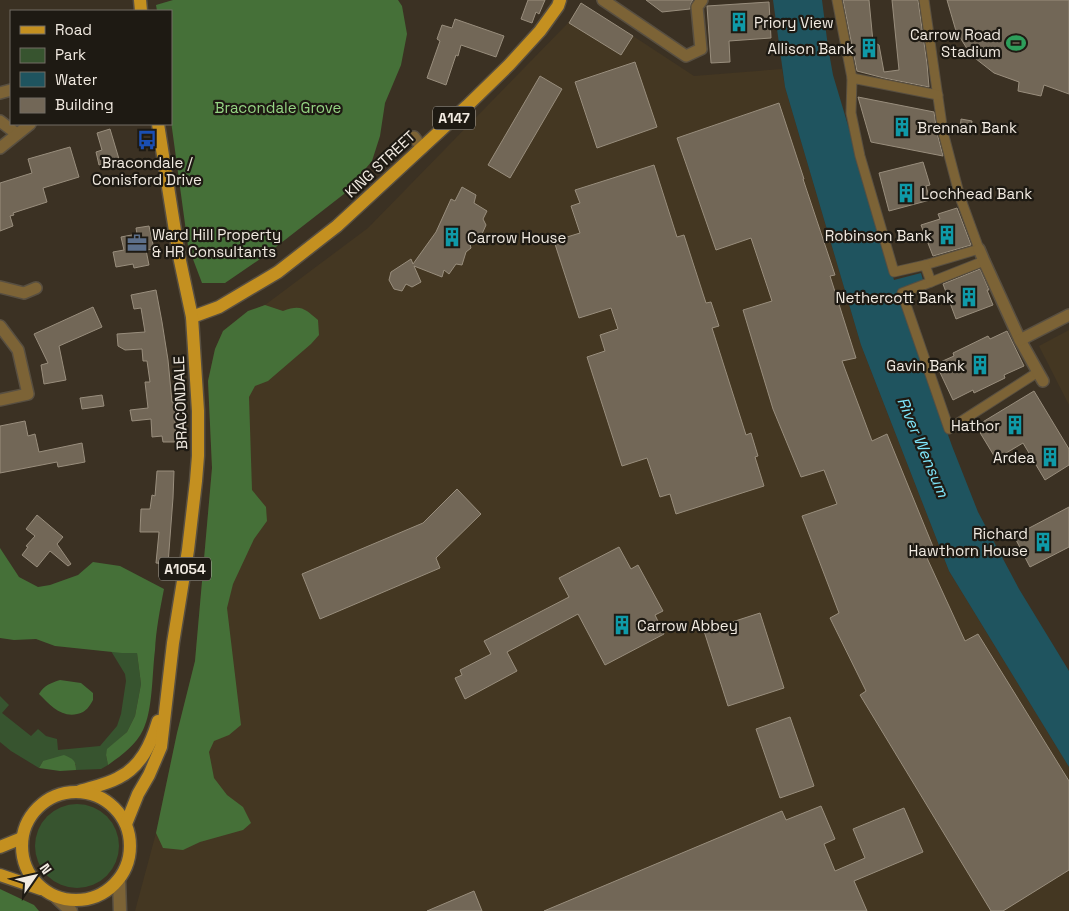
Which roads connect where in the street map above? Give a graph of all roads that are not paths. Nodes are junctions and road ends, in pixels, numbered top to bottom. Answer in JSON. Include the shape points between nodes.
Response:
{"nodes":[{"id":1,"x":560,"y":0,"type":"edge"},
{"id":2,"x":603,"y":0,"type":"edge"},
{"id":3,"x":702,"y":0,"type":"edge"},
{"id":4,"x":836,"y":0,"type":"edge"},
{"id":5,"x":924,"y":0,"type":"edge"},
{"id":6,"x":852,"y":78,"type":"junction"},
{"id":7,"x":938,"y":95,"type":"junction"},
{"id":8,"x":0,"y":121,"type":"edge"},
{"id":9,"x":29,"y":125,"type":"edge"},
{"id":10,"x":158,"y":125,"type":"edge"},
{"id":11,"x":17,"y":134,"type":"junction"},
{"id":12,"x":414,"y":137,"type":"dead end"},
{"id":13,"x":0,"y":148,"type":"edge"},
{"id":14,"x":422,"y":148,"type":"junction"},
{"id":15,"x":979,"y":248,"type":"junction"},
{"id":16,"x":984,"y":261,"type":"junction"},
{"id":17,"x":925,"y":265,"type":"junction"},
{"id":18,"x":931,"y":282,"type":"junction"},
{"id":19,"x":0,"y":287,"type":"edge"},
{"id":20,"x":36,"y":288,"type":"dead end"},
{"id":21,"x":1069,"y":315,"type":"edge"},
{"id":22,"x":192,"y":317,"type":"junction"},
{"id":23,"x":0,"y":326,"type":"edge"},
{"id":24,"x":1020,"y":340,"type":"junction"},
{"id":25,"x":1040,"y":376,"type":"joint"},
{"id":26,"x":0,"y":400,"type":"edge"},
{"id":27,"x":168,"y":682,"type":"junction"},
{"id":28,"x":80,"y":792,"type":"junction"},
{"id":29,"x":126,"y":824,"type":"junction"},
{"id":30,"x":22,"y":838,"type":"junction"},
{"id":31,"x":0,"y":847,"type":"edge"},
{"id":32,"x":0,"y":875,"type":"edge"},
{"id":33,"x":119,"y":880,"type":"junction"},
{"id":34,"x":41,"y":889,"type":"junction"},
{"id":35,"x":57,"y":898,"type":"junction"},
{"id":36,"x":71,"y":911,"type":"edge"},
{"id":37,"x":120,"y":911,"type":"edge"}],
"edges":[{"from":1,"to":14,"type":"main road","name":"KING STREET","number":"A147","via":[[540,31],[509,65]]},
{"from":2,"to":3,"type":"street","via":[[686,56],[701,49],[697,8]]},
{"from":4,"to":6,"type":"street"},
{"from":5,"to":7,"type":"street"},
{"from":6,"to":7,"type":"street"},
{"from":6,"to":17,"type":"street","via":[[850,113],[894,272]]},
{"from":7,"to":15,"type":"street","via":[[943,132],[960,197]]},
{"from":8,"to":11,"type":"street"},
{"from":9,"to":11,"type":"street"},
{"from":10,"to":22,"type":"main road","name":"BRACONDALE"},
{"from":11,"to":13,"type":"street"},
{"from":12,"to":14,"type":"street"},
{"from":14,"to":22,"type":"main road","name":"KING STREET","number":"A147","via":[[336,226],[278,272],[219,307]]},
{"from":15,"to":16,"type":"street"},
{"from":15,"to":17,"type":"street"},
{"from":16,"to":18,"type":"street"},
{"from":16,"to":24,"type":"street"},
{"from":17,"to":18,"type":"street"},
{"from":18,"to":25,"type":"street","via":[[902,293],[949,429]]},
{"from":19,"to":20,"type":"street","via":[[24,293]]},
{"from":21,"to":24,"type":"street"},
{"from":22,"to":27,"type":"main road","name":"BRACONDALE","number":"A1054","via":[[198,411],[197,464]]},
{"from":23,"to":26,"type":"street","via":[[18,350],[28,394]]},
{"from":24,"to":25,"type":"street"},
{"from":27,"to":28,"type":"main road","name":"BRACONDALE","number":"A1054","via":[[145,754],[132,769],[118,778]]},
{"from":27,"to":29,"type":"main road","name":"BRACONDALE","number":"A1054","via":[[161,747]]},
{"from":28,"to":29,"type":"main road","via":[[97,796],[117,809]]},
{"from":28,"to":30,"type":"main road","via":[[62,793],[47,800],[26,823]]},
{"from":29,"to":33,"type":"main road","via":[[130,856]]},
{"from":30,"to":31,"type":"main road"},
{"from":30,"to":34,"type":"main road","via":[[27,872]]},
{"from":32,"to":34,"type":"main road"},
{"from":33,"to":35,"type":"main road","via":[[93,898],[77,901]]},
{"from":33,"to":37,"type":"street"},
{"from":34,"to":35,"type":"main road"},
{"from":35,"to":36,"type":"street"}]}
